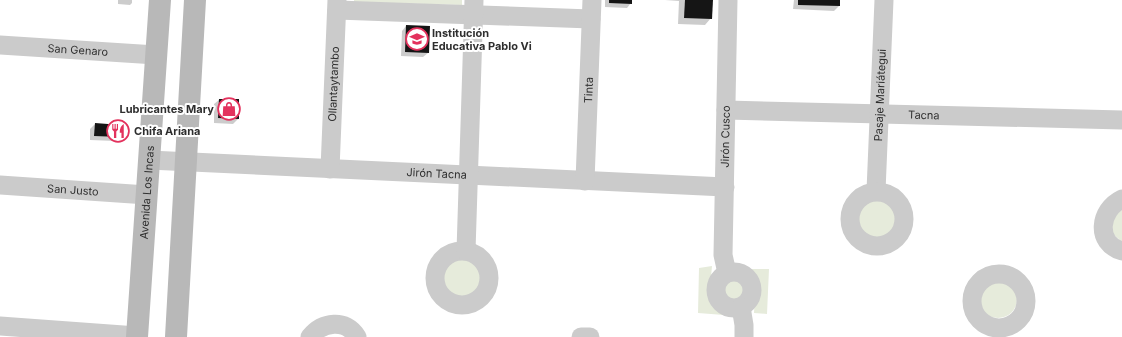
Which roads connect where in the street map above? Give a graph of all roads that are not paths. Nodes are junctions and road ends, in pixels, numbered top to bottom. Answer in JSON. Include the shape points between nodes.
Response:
{"nodes":[{"id":1,"x":160,"y":0,"type":"edge"},
{"id":2,"x":195,"y":0,"type":"edge"},
{"id":3,"x":592,"y":0,"type":"edge"},
{"id":4,"x":728,"y":0,"type":"edge"},
{"id":5,"x":884,"y":0,"type":"edge"},
{"id":6,"x":337,"y":5,"type":"edge"},
{"id":7,"x":474,"y":7,"type":"edge"},
{"id":8,"x":591,"y":19,"type":"junction"},
{"id":9,"x":0,"y":46,"type":"edge"},
{"id":10,"x":156,"y":55,"type":"junction"},
{"id":11,"x":726,"y":110,"type":"junction"},
{"id":12,"x":879,"y":114,"type":"junction"},
{"id":13,"x":1122,"y":120,"type":"edge"},
{"id":14,"x":149,"y":160,"type":"junction"},
{"id":15,"x":186,"y":162,"type":"junction"},
{"id":16,"x":330,"y":169,"type":"junction"},
{"id":17,"x":469,"y":175,"type":"junction"},
{"id":18,"x":585,"y":181,"type":"junction"},
{"id":19,"x":0,"y":185,"type":"edge"},
{"id":20,"x":725,"y":187,"type":"junction"},
{"id":21,"x":876,"y":191,"type":"dead end"},
{"id":22,"x":147,"y":195,"type":"junction"},
{"id":23,"x":1122,"y":199,"type":"edge"},
{"id":24,"x":466,"y":251,"type":"dead end"},
{"id":25,"x":1122,"y":251,"type":"edge"},
{"id":26,"x":727,"y":273,"type":"junction"},
{"id":27,"x":742,"y":307,"type":"junction"},
{"id":28,"x":0,"y":326,"type":"edge"},
{"id":29,"x":137,"y":337,"type":"edge"},
{"id":30,"x":176,"y":337,"type":"edge"},
{"id":31,"x":310,"y":337,"type":"edge"},
{"id":32,"x":357,"y":337,"type":"edge"},
{"id":33,"x":581,"y":337,"type":"edge"},
{"id":34,"x":590,"y":337,"type":"edge"},
{"id":35,"x":744,"y":337,"type":"edge"}],
"edges":[{"from":1,"to":10,"type":"main road","name":"Avenida Los Incas"},
{"from":2,"to":15,"type":"main road"},
{"from":3,"to":8,"type":"street","name":"Tinta"},
{"from":4,"to":11,"type":"street","name":"Jirón Cusco"},
{"from":5,"to":12,"type":"street","name":"Pasaje Mariátegui"},
{"from":6,"to":7,"type":"street"},
{"from":6,"to":16,"type":"street","name":"Ollantaytambo"},
{"from":7,"to":8,"type":"street"},
{"from":7,"to":17,"type":"street"},
{"from":8,"to":18,"type":"street","name":"Tinta"},
{"from":9,"to":10,"type":"street","name":"San Genaro"},
{"from":10,"to":14,"type":"main road","name":"Avenida Los Incas"},
{"from":11,"to":12,"type":"street","name":"Tacna"},
{"from":11,"to":20,"type":"street","name":"Jirón Cusco"},
{"from":12,"to":13,"type":"street","name":"Tacna"},
{"from":12,"to":21,"type":"street","name":"Pasaje Mariátegui"},
{"from":14,"to":15,"type":"street","name":"Jirón Tacna"},
{"from":14,"to":22,"type":"main road","name":"Avenida Los Incas"},
{"from":15,"to":16,"type":"street","name":"Jirón Tacna"},
{"from":15,"to":30,"type":"main road"},
{"from":16,"to":17,"type":"street","name":"Jirón Tacna"},
{"from":17,"to":18,"type":"street","name":"Jirón Tacna"},
{"from":17,"to":24,"type":"street"},
{"from":18,"to":20,"type":"street","name":"Jirón Tacna"},
{"from":19,"to":22,"type":"street","name":"San Justo"},
{"from":20,"to":26,"type":"street","name":"Jirón Cusco","via":[[722,255]]},
{"from":22,"to":29,"type":"main road","name":"Avenida Los Incas"},
{"from":23,"to":25,"type":"street","via":[[1113,203],[1107,210],[1103,229],[1111,245]]},
{"from":26,"to":27,"type":"street","via":[[739,273],[749,280],[752,286],[750,298]]},
{"from":26,"to":27,"type":"street","via":[[716,286],[718,297],[730,308]]},
{"from":27,"to":35,"type":"street"},
{"from":28,"to":29,"type":"street"},
{"from":31,"to":32,"type":"street","via":[[322,326],[331,324],[340,324]]},
{"from":33,"to":34,"type":"street"}]}
